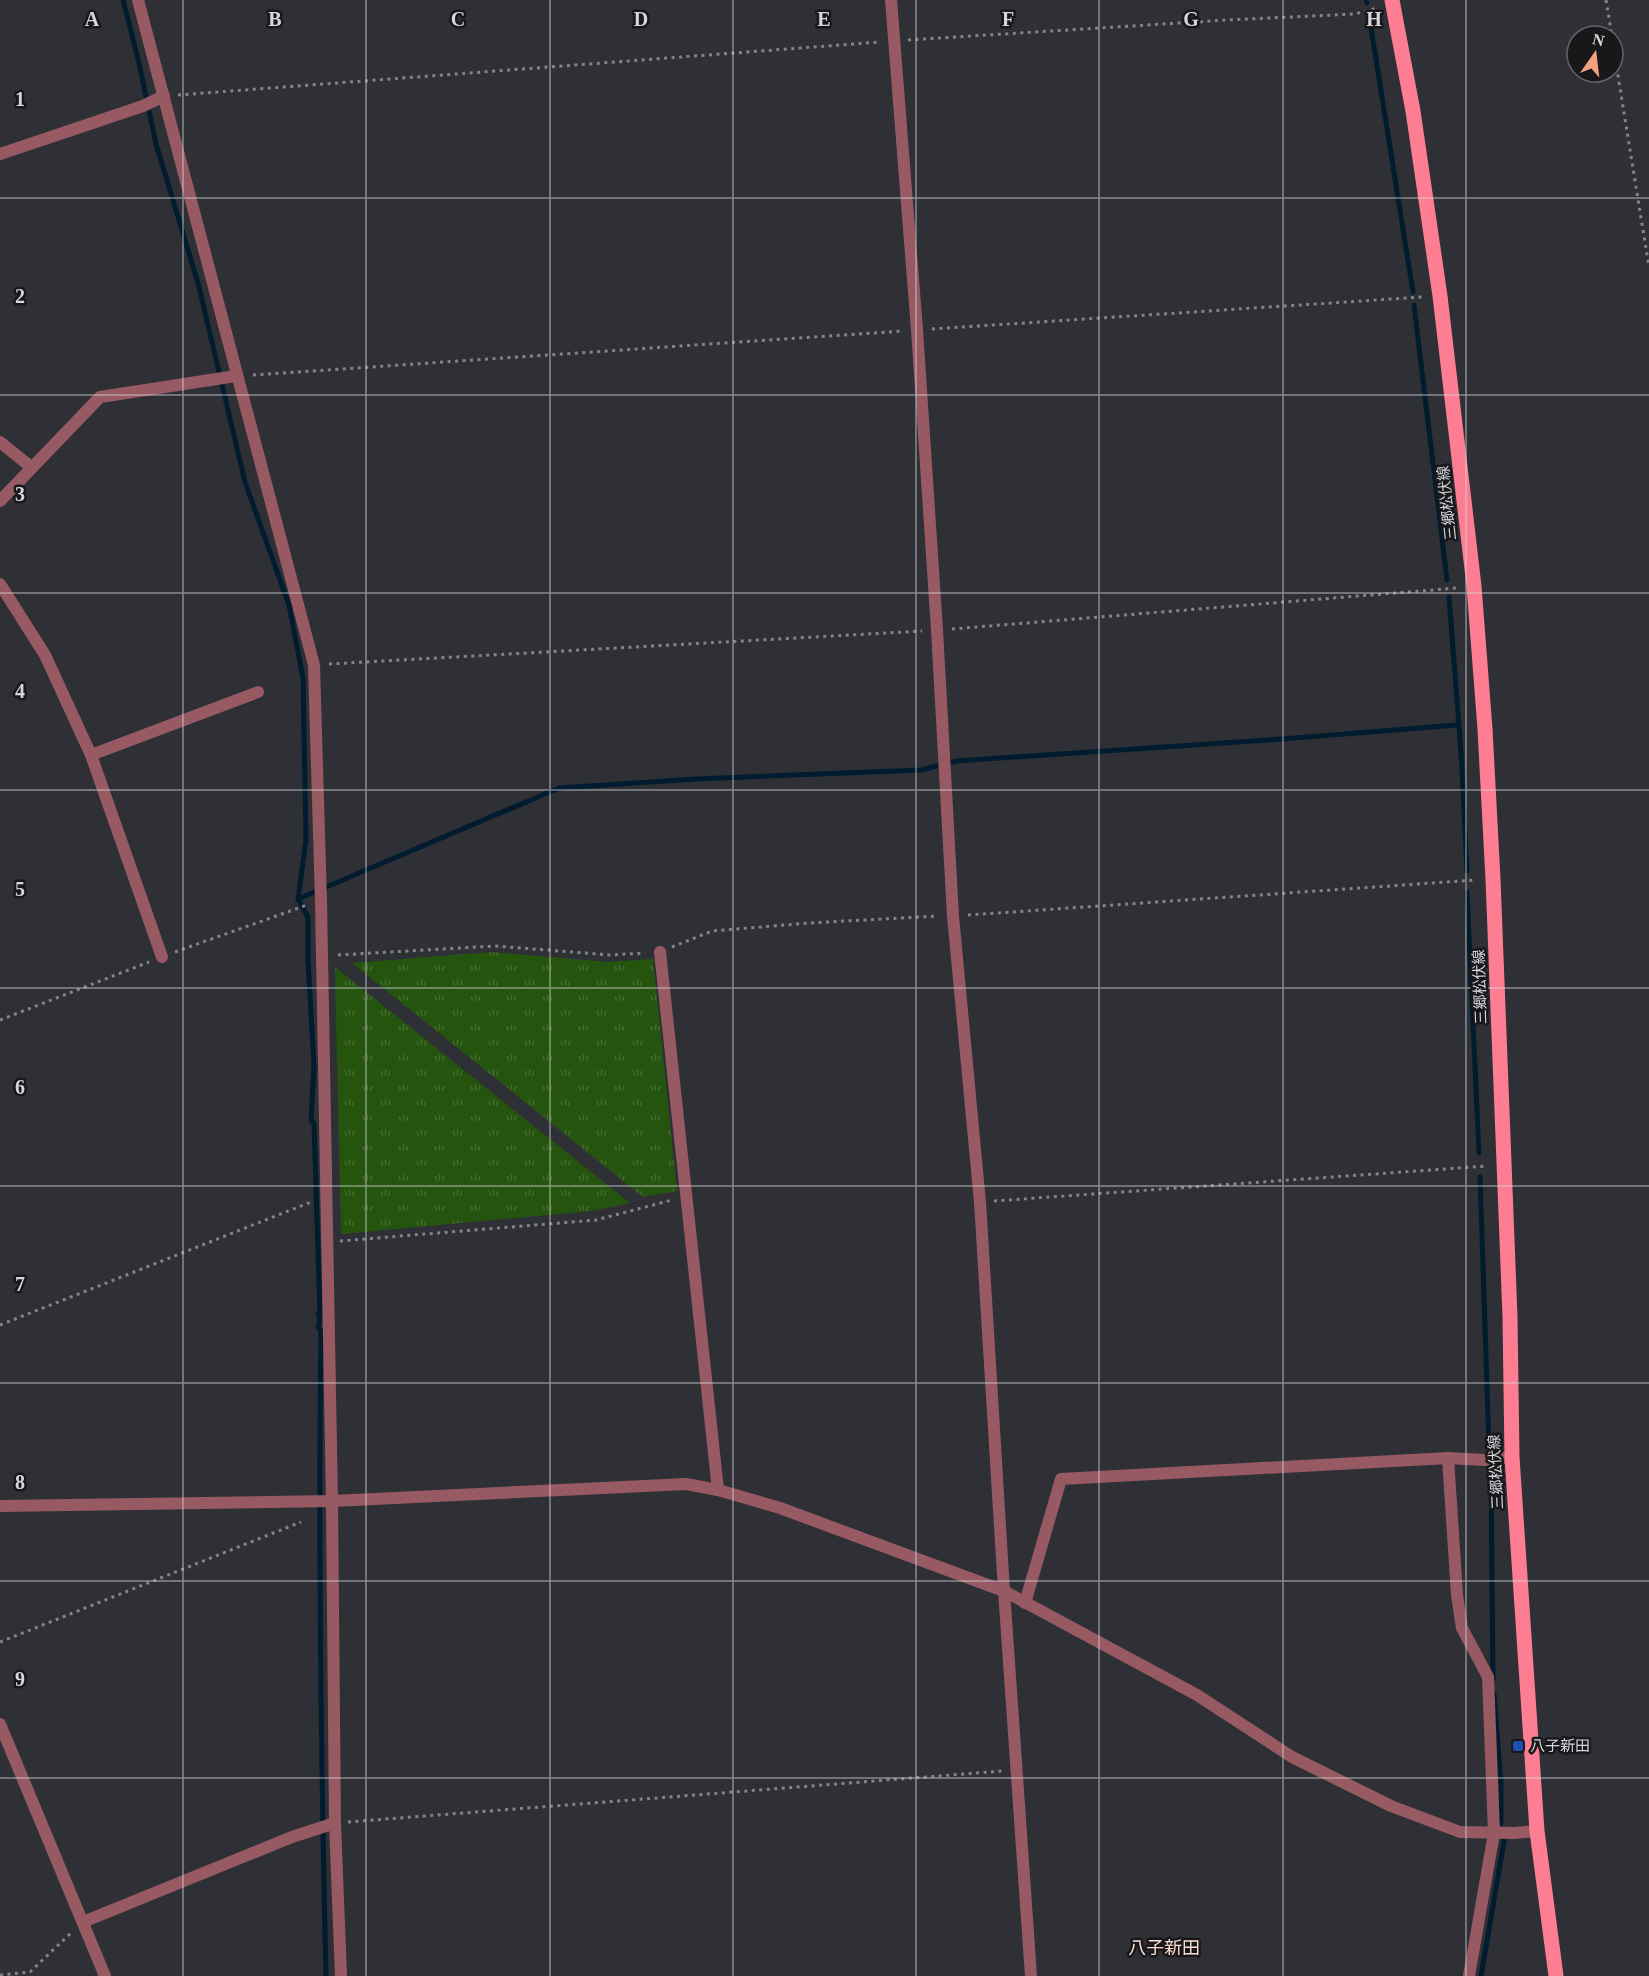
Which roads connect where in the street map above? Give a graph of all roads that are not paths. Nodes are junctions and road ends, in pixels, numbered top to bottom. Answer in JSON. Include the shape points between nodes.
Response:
{"nodes":[{"id":1,"x":138,"y":0,"type":"edge"},
{"id":2,"x":891,"y":0,"type":"edge"},
{"id":3,"x":1393,"y":2,"type":"edge"},
{"id":4,"x":164,"y":96,"type":"junction"},
{"id":5,"x":0,"y":154,"type":"edge"},
{"id":6,"x":236,"y":376,"type":"junction"},
{"id":7,"x":0,"y":442,"type":"edge"},
{"id":8,"x":31,"y":467,"type":"junction"},
{"id":9,"x":0,"y":501,"type":"edge"},
{"id":10,"x":0,"y":584,"type":"edge"},
{"id":11,"x":258,"y":692,"type":"dead end"},
{"id":12,"x":91,"y":755,"type":"junction"},
{"id":13,"x":660,"y":952,"type":"road end"},
{"id":14,"x":162,"y":957,"type":"dead end"},
{"id":15,"x":1512,"y":1457,"type":"junction"},
{"id":16,"x":1448,"y":1458,"type":"junction"},
{"id":17,"x":718,"y":1490,"type":"junction"},
{"id":18,"x":332,"y":1501,"type":"junction"},
{"id":19,"x":0,"y":1506,"type":"edge"},
{"id":20,"x":1004,"y":1592,"type":"junction"},
{"id":21,"x":1025,"y":1603,"type":"junction"},
{"id":22,"x":0,"y":1724,"type":"edge"},
{"id":23,"x":335,"y":1823,"type":"junction"},
{"id":24,"x":1537,"y":1831,"type":"junction"},
{"id":25,"x":1494,"y":1833,"type":"junction"},
{"id":26,"x":83,"y":1922,"type":"junction"},
{"id":27,"x":105,"y":1976,"type":"edge"},
{"id":28,"x":341,"y":1976,"type":"edge"},
{"id":29,"x":1031,"y":1976,"type":"edge"},
{"id":30,"x":1469,"y":1976,"type":"edge"},
{"id":31,"x":1556,"y":1976,"type":"edge"}],
"edges":[{"from":1,"to":4,"type":"street"},
{"from":2,"to":20,"type":"street","via":[[917,330],[953,916],[980,1202]]},
{"from":3,"to":15,"type":"main road","name":"三郷松伏線","via":[[1440,296],[1474,586],[1494,879]]},
{"from":4,"to":5,"type":"street"},
{"from":4,"to":6,"type":"street"},
{"from":6,"to":8,"type":"street","via":[[100,397]]},
{"from":6,"to":18,"type":"street","via":[[314,665]]},
{"from":7,"to":8,"type":"street"},
{"from":8,"to":9,"type":"street"},
{"from":10,"to":12,"type":"street","via":[[45,655]]},
{"from":11,"to":12,"type":"street"},
{"from":12,"to":14,"type":"street"},
{"from":13,"to":17,"type":"street"},
{"from":15,"to":16,"type":"street"},
{"from":15,"to":24,"type":"main road","name":"三郷松伏線"},
{"from":16,"to":21,"type":"street","via":[[1060,1479]]},
{"from":16,"to":25,"type":"street","via":[[1462,1628],[1488,1677]]},
{"from":17,"to":18,"type":"street","via":[[686,1484]]},
{"from":17,"to":20,"type":"street","via":[[780,1508]]},
{"from":18,"to":19,"type":"street"},
{"from":18,"to":23,"type":"street"},
{"from":20,"to":21,"type":"street"},
{"from":20,"to":29,"type":"street"},
{"from":21,"to":25,"type":"street","via":[[1197,1695],[1302,1762],[1391,1806],[1460,1832]]},
{"from":22,"to":26,"type":"street"},
{"from":23,"to":26,"type":"street"},
{"from":23,"to":28,"type":"street"},
{"from":24,"to":25,"type":"street"},
{"from":24,"to":31,"type":"main road","name":"三郷松伏線"},
{"from":25,"to":30,"type":"street"},
{"from":26,"to":27,"type":"street"}]}
